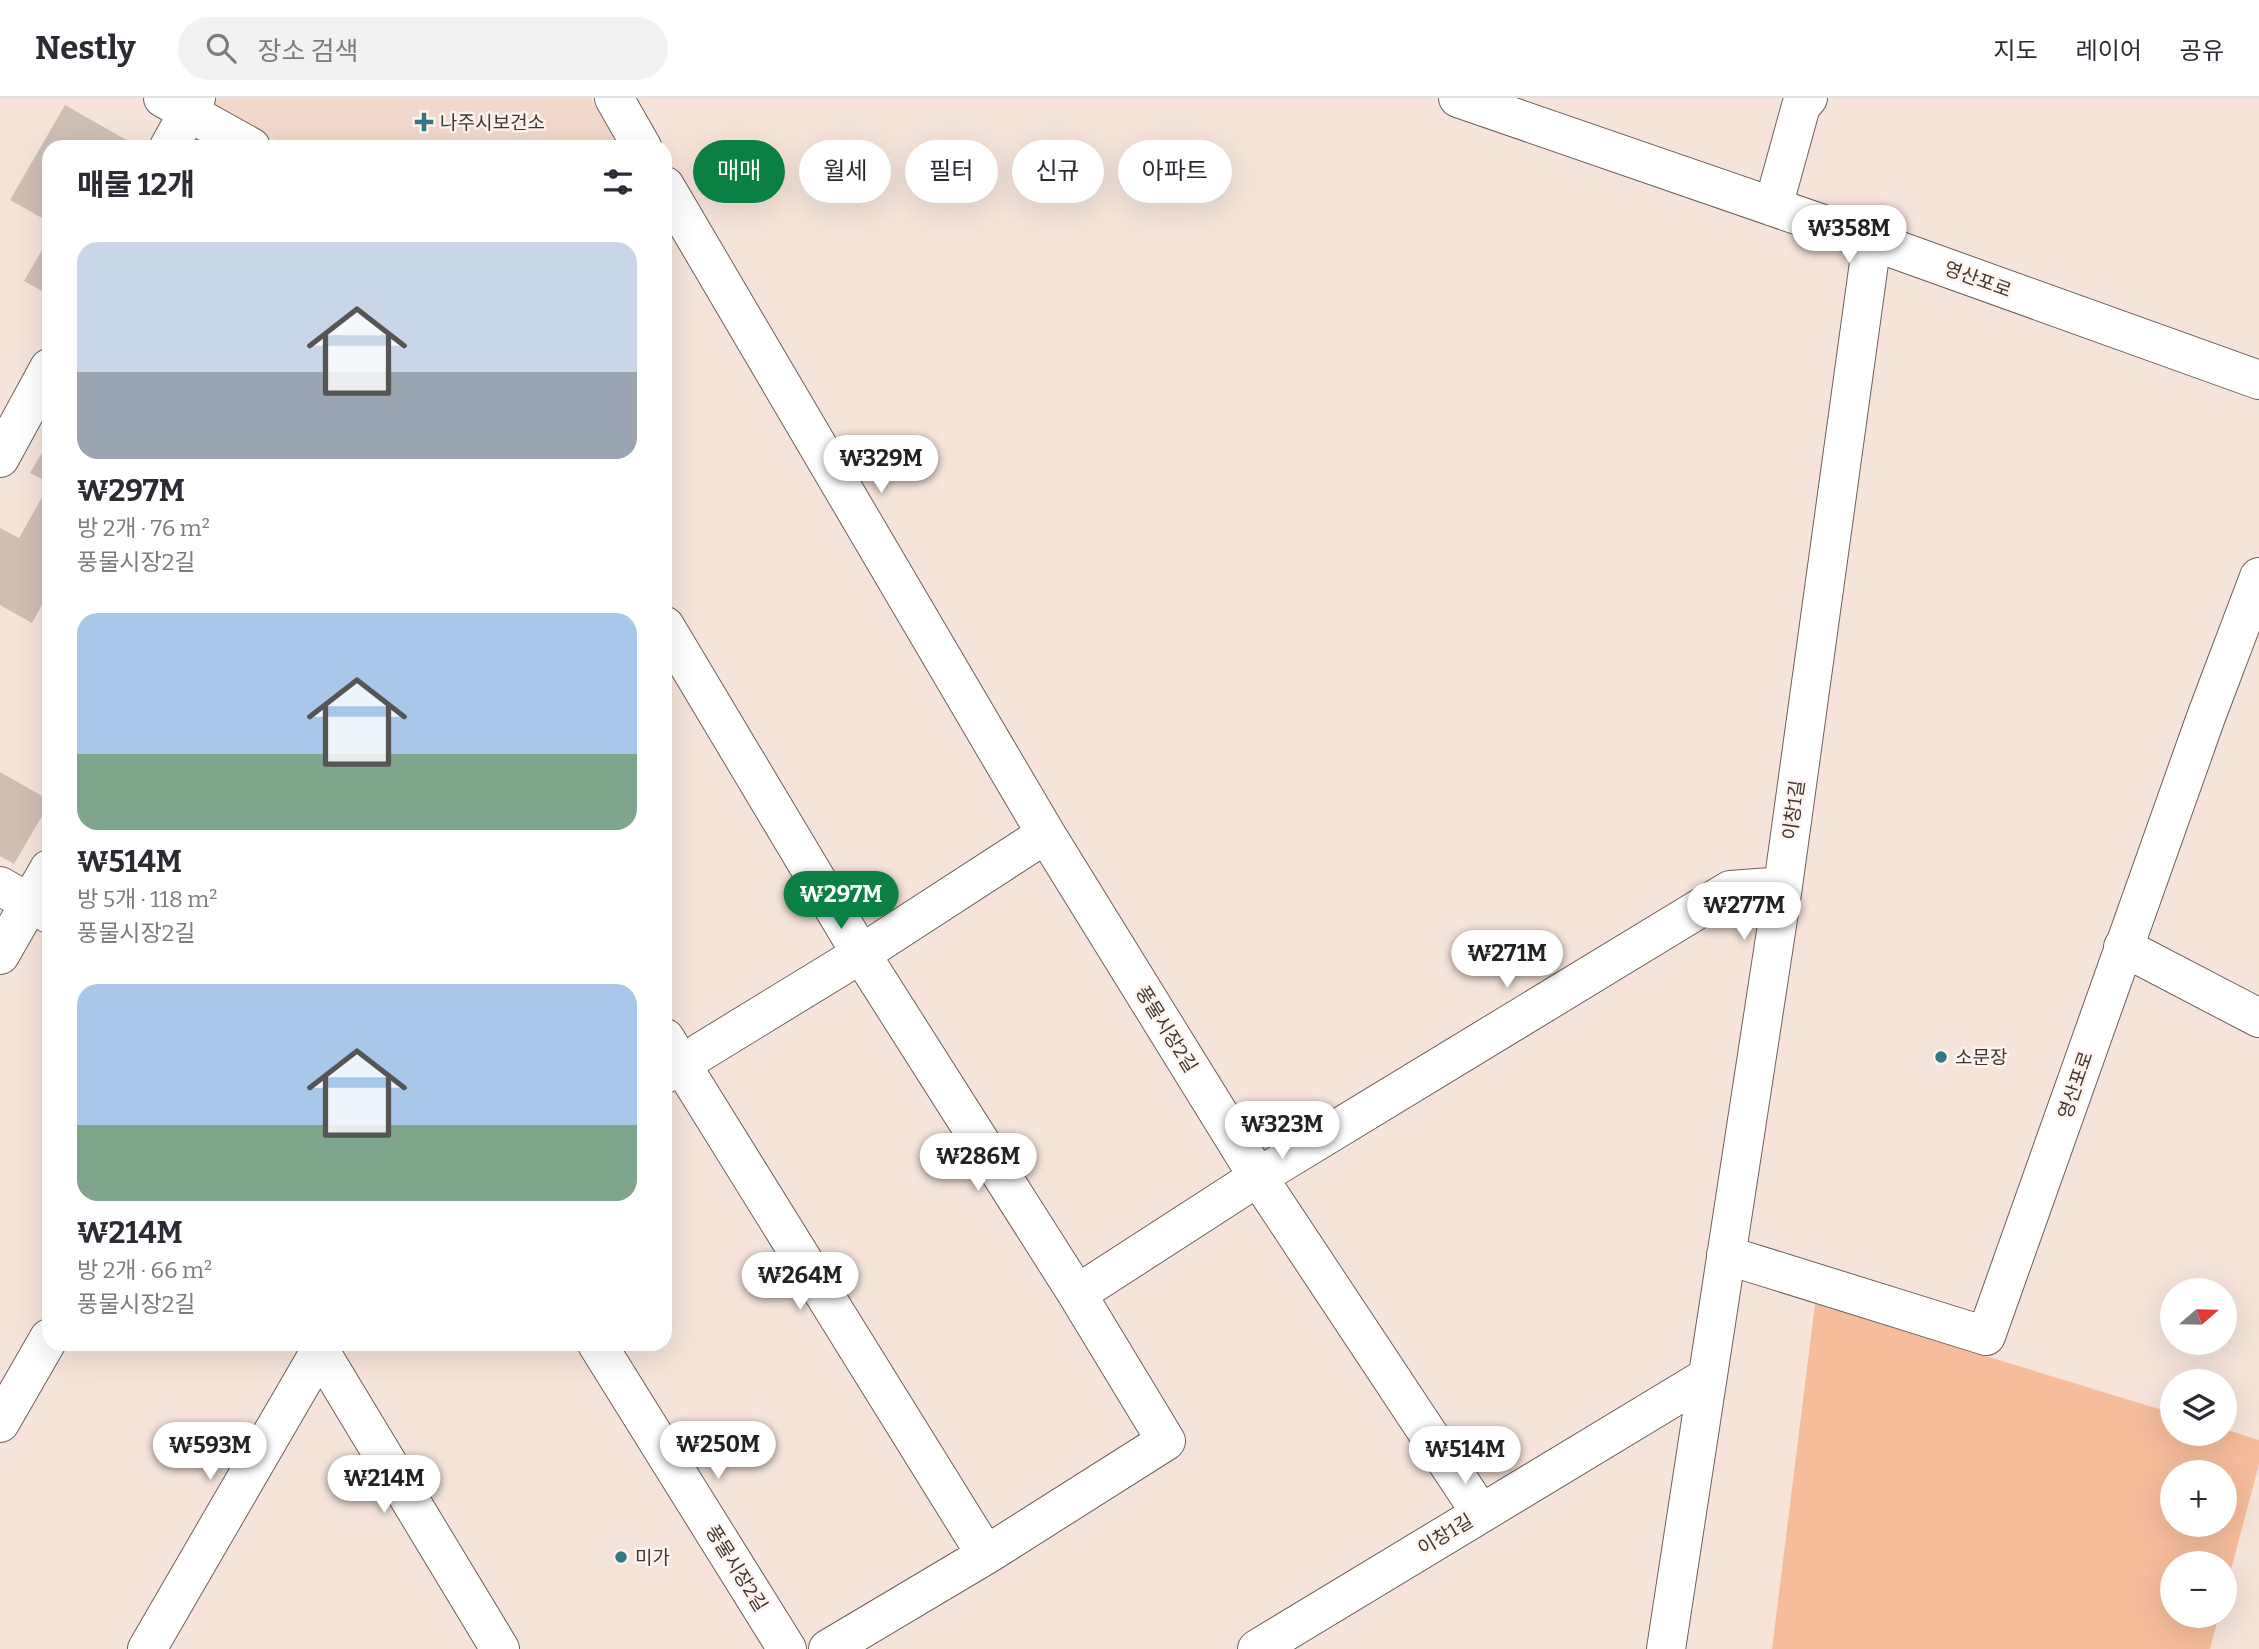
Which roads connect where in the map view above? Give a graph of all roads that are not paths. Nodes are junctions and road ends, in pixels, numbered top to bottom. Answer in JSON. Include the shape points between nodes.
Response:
{"nodes":[{"id":1,"x":614,"y":98,"type":"edge"},
{"id":2,"x":1458,"y":98,"type":"edge"},
{"id":3,"x":1808,"y":98,"type":"edge"},
{"id":4,"x":182,"y":102,"type":"edge"},
{"id":5,"x":171,"y":140,"type":"edge"},
{"id":6,"x":240,"y":140,"type":"edge"},
{"id":7,"x":638,"y":140,"type":"edge"},
{"id":8,"x":1773,"y":207,"type":"junction"},
{"id":9,"x":672,"y":212,"type":"edge"},
{"id":10,"x":1872,"y":242,"type":"junction"},
{"id":11,"x":2259,"y":380,"type":"edge"},
{"id":12,"x":42,"y":381,"type":"edge"},
{"id":13,"x":0,"y":458,"type":"edge"},
{"id":14,"x":2259,"y":577,"type":"edge"},
{"id":15,"x":672,"y":638,"type":"edge"},
{"id":16,"x":1046,"y":834,"type":"junction"},
{"id":17,"x":42,"y":879,"type":"edge"},
{"id":18,"x":1783,"y":887,"type":"junction"},
{"id":19,"x":26,"y":901,"type":"edge"},
{"id":20,"x":2123,"y":947,"type":"junction"},
{"id":21,"x":861,"y":954,"type":"junction"},
{"id":22,"x":0,"y":955,"type":"edge"},
{"id":23,"x":2259,"y":1018,"type":"edge"},
{"id":24,"x":672,"y":1058,"type":"edge"},
{"id":25,"x":672,"y":1062,"type":"edge"},
{"id":26,"x":1258,"y":1177,"type":"junction"},
{"id":27,"x":1726,"y":1255,"type":"junction"},
{"id":28,"x":1077,"y":1294,"type":"junction"},
{"id":29,"x":42,"y":1350,"type":"edge"},
{"id":30,"x":320,"y":1351,"type":"edge"},
{"id":31,"x":324,"y":1351,"type":"edge"},
{"id":32,"x":601,"y":1351,"type":"edge"},
{"id":33,"x":1707,"y":1377,"type":"junction"},
{"id":34,"x":0,"y":1423,"type":"edge"},
{"id":35,"x":1480,"y":1512,"type":"junction"},
{"id":36,"x":986,"y":1555,"type":"junction"},
{"id":37,"x":147,"y":1649,"type":"edge"},
{"id":38,"x":500,"y":1649,"type":"edge"},
{"id":39,"x":787,"y":1649,"type":"edge"},
{"id":40,"x":828,"y":1649,"type":"edge"},
{"id":41,"x":1256,"y":1649,"type":"edge"},
{"id":42,"x":1667,"y":1649,"type":"edge"}],
"edges":[{"from":1,"to":7,"type":"street"},
{"from":2,"to":8,"type":"street","name":"영산포로"},
{"from":3,"to":8,"type":"street","via":[[1801,106]]},
{"from":4,"to":5,"type":"street"},
{"from":4,"to":6,"type":"street"},
{"from":8,"to":10,"type":"street","name":"영산포로"},
{"from":9,"to":16,"type":"street","name":"풍물시장2길"},
{"from":10,"to":11,"type":"street","name":"영산포로"},
{"from":10,"to":18,"type":"street","name":"이창1길"},
{"from":12,"to":13,"type":"street"},
{"from":14,"to":20,"type":"street","name":"영산포로"},
{"from":15,"to":21,"type":"street"},
{"from":16,"to":21,"type":"street"},
{"from":16,"to":26,"type":"street","name":"풍물시장2길"},
{"from":17,"to":19,"type":"street"},
{"from":18,"to":26,"type":"street","via":[[1730,890]]},
{"from":18,"to":27,"type":"street","name":"이창1길"},
{"from":19,"to":22,"type":"street"},
{"from":20,"to":23,"type":"street"},
{"from":20,"to":27,"type":"street","name":"영산포로","via":[[1986,1336]]},
{"from":21,"to":24,"type":"street"},
{"from":21,"to":28,"type":"street"},
{"from":25,"to":36,"type":"street"},
{"from":26,"to":28,"type":"street"},
{"from":26,"to":35,"type":"street","name":"풍물시장2길"},
{"from":27,"to":33,"type":"street","name":"이창1길"},
{"from":28,"to":36,"type":"street","via":[[1166,1441]]},
{"from":29,"to":34,"type":"street"},
{"from":30,"to":37,"type":"street"},
{"from":31,"to":38,"type":"street"},
{"from":32,"to":39,"type":"street","name":"풍물시장2길"},
{"from":33,"to":35,"type":"street","name":"이창1길"},
{"from":33,"to":42,"type":"street","name":"이창1길"},
{"from":35,"to":41,"type":"street","name":"이창1길"},
{"from":36,"to":40,"type":"street"}]}
